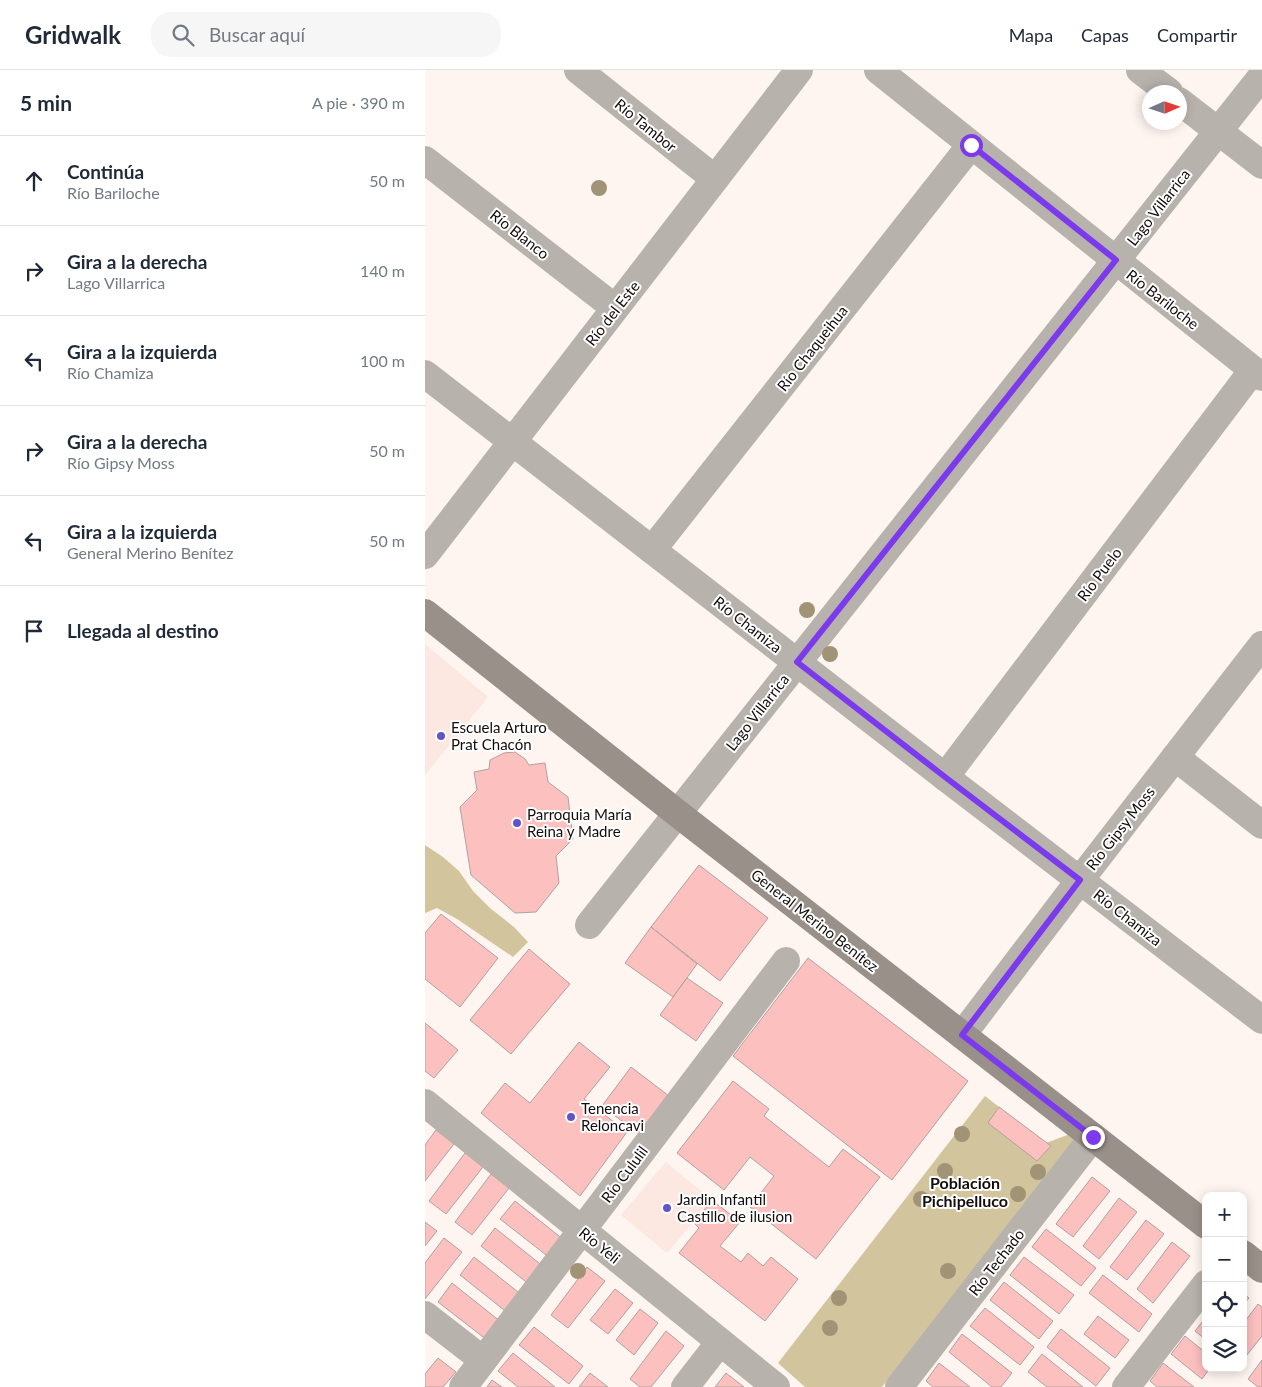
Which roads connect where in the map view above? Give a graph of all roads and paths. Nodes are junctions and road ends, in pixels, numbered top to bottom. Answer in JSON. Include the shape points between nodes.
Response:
{"nodes":[{"id":1,"x":579,"y":70,"type":"edge"},
{"id":2,"x":799,"y":70,"type":"edge"},
{"id":3,"x":878,"y":70,"type":"edge"},
{"id":4,"x":1140,"y":70,"type":"edge"},
{"id":5,"x":1262,"y":76,"type":"edge"},
{"id":6,"x":1160,"y":85,"type":"edge"},
{"id":7,"x":1187,"y":107,"type":"edge"},
{"id":8,"x":1218,"y":131,"type":"junction"},
{"id":9,"x":971,"y":145,"type":"junction"},
{"id":10,"x":425,"y":160,"type":"edge"},
{"id":11,"x":1262,"y":165,"type":"edge"},
{"id":12,"x":715,"y":179,"type":"junction"},
{"id":13,"x":1116,"y":260,"type":"junction"},
{"id":14,"x":615,"y":308,"type":"junction"},
{"id":15,"x":425,"y":374,"type":"edge"},
{"id":16,"x":1258,"y":374,"type":"edge"},
{"id":17,"x":513,"y":442,"type":"junction"},
{"id":18,"x":652,"y":550,"type":"junction"},
{"id":19,"x":425,"y":555,"type":"edge"},
{"id":20,"x":425,"y":613,"type":"edge"},
{"id":21,"x":1262,"y":645,"type":"edge"},
{"id":22,"x":797,"y":662,"type":"junction"},
{"id":23,"x":1175,"y":757,"type":"junction"},
{"id":24,"x":945,"y":777,"type":"junction"},
{"id":25,"x":677,"y":813,"type":"junction"},
{"id":26,"x":1262,"y":824,"type":"edge"},
{"id":27,"x":1080,"y":880,"type":"junction"},
{"id":28,"x":589,"y":925,"type":"dead end"},
{"id":29,"x":786,"y":961,"type":"dead end"},
{"id":30,"x":1262,"y":1020,"type":"edge"},
{"id":31,"x":962,"y":1035,"type":"junction"},
{"id":32,"x":425,"y":1103,"type":"edge"},
{"id":33,"x":1093,"y":1137,"type":"junction"},
{"id":34,"x":1202,"y":1222,"type":"edge"},
{"id":35,"x":582,"y":1230,"type":"junction"},
{"id":36,"x":1247,"y":1257,"type":"edge"},
{"id":37,"x":1262,"y":1269,"type":"edge"},
{"id":38,"x":1202,"y":1289,"type":"edge"},
{"id":39,"x":425,"y":1315,"type":"edge"},
{"id":40,"x":720,"y":1342,"type":"junction"},
{"id":41,"x":483,"y":1360,"type":"junction"},
{"id":42,"x":463,"y":1387,"type":"edge"},
{"id":43,"x":685,"y":1387,"type":"edge"},
{"id":44,"x":775,"y":1387,"type":"edge"},
{"id":45,"x":899,"y":1387,"type":"edge"},
{"id":46,"x":1126,"y":1387,"type":"edge"}],
"edges":[{"from":1,"to":12,"type":"street","name":"Río Tambor"},
{"from":2,"to":12,"type":"street","name":"Río del Este"},
{"from":3,"to":9,"type":"street","name":"Río Bariloche"},
{"from":4,"to":6,"type":"street"},
{"from":5,"to":8,"type":"street","name":"Lago Villarrica"},
{"from":7,"to":8,"type":"street"},
{"from":8,"to":11,"type":"street"},
{"from":8,"to":13,"type":"street","name":"Lago Villarrica"},
{"from":9,"to":13,"type":"street","name":"Río Bariloche"},
{"from":9,"to":18,"type":"street","name":"Río Chaqueihua"},
{"from":10,"to":14,"type":"street","name":"Río Blanco"},
{"from":12,"to":14,"type":"street","name":"Río del Este"},
{"from":13,"to":16,"type":"street","name":"Río Bariloche"},
{"from":13,"to":22,"type":"street","name":"Lago Villarrica"},
{"from":14,"to":17,"type":"street","name":"Río del Este"},
{"from":15,"to":17,"type":"street","name":"Río Chamiza"},
{"from":16,"to":24,"type":"street","name":"Río Puelo"},
{"from":17,"to":18,"type":"street","name":"Río Chamiza"},
{"from":17,"to":19,"type":"street","name":"Río del Este"},
{"from":18,"to":22,"type":"street","name":"Río Chamiza"},
{"from":20,"to":25,"type":"street","name":"General Merino Benítez"},
{"from":21,"to":23,"type":"street","name":"Río Gipsy Moss"},
{"from":22,"to":24,"type":"street","name":"Río Chamiza"},
{"from":22,"to":25,"type":"street","name":"Lago Villarrica"},
{"from":23,"to":26,"type":"street"},
{"from":23,"to":27,"type":"street","name":"Río Gipsy Moss"},
{"from":24,"to":27,"type":"street","name":"Río Chamiza"},
{"from":25,"to":28,"type":"street","name":"Lago Villarrica"},
{"from":25,"to":31,"type":"street","name":"General Merino Benítez"},
{"from":27,"to":30,"type":"street","name":"Río Chamiza"},
{"from":27,"to":31,"type":"street","name":"Río Gipsy Moss"},
{"from":29,"to":35,"type":"street","name":"Río Cululil"},
{"from":31,"to":33,"type":"street","name":"General Merino Benítez"},
{"from":32,"to":35,"type":"street","name":"Río Yeli"},
{"from":33,"to":34,"type":"street","name":"General Merino Benítez"},
{"from":33,"to":45,"type":"street","name":"Río Techado"},
{"from":35,"to":40,"type":"street","name":"Río Yeli"},
{"from":35,"to":41,"type":"street","name":"Río Cululil"},
{"from":36,"to":37,"type":"street"},
{"from":38,"to":46,"type":"street"},
{"from":39,"to":41,"type":"street"},
{"from":40,"to":43,"type":"street"},
{"from":40,"to":44,"type":"street","name":"Río Yeli"},
{"from":41,"to":42,"type":"street","name":"Río Cululil"}]}
